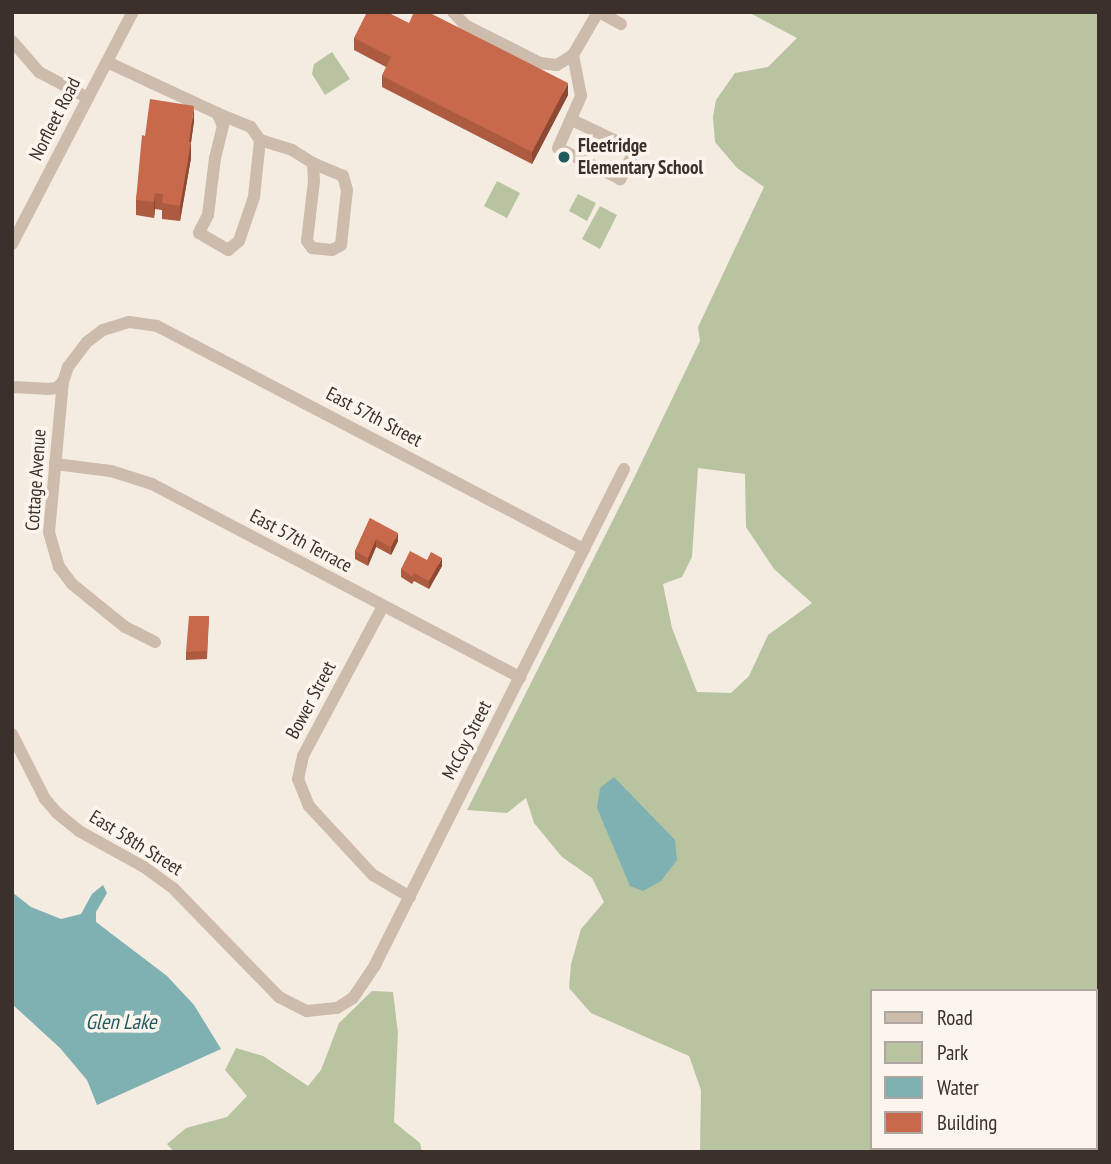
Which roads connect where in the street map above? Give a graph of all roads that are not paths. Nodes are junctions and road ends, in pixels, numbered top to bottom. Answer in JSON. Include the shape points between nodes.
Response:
{"nodes":[{"id":1,"x":133,"y":12,"type":"edge"},
{"id":2,"x":453,"y":12,"type":"edge"},
{"id":3,"x":598,"y":12,"type":"edge"},
{"id":4,"x":621,"y":24,"type":"dead end"},
{"id":5,"x":12,"y":41,"type":"edge"},
{"id":6,"x":573,"y":55,"type":"junction"},
{"id":7,"x":107,"y":62,"type":"junction"},
{"id":8,"x":88,"y":98,"type":"junction"},
{"id":9,"x":216,"y":113,"type":"junction"},
{"id":10,"x":572,"y":120,"type":"junction"},
{"id":11,"x":260,"y":140,"type":"junction"},
{"id":12,"x":313,"y":163,"type":"junction"},
{"id":13,"x":18,"y":222,"type":"edge"},
{"id":14,"x":12,"y":244,"type":"edge"},
{"id":15,"x":145,"y":324,"type":"joint"},
{"id":16,"x":63,"y":383,"type":"junction"},
{"id":17,"x":12,"y":387,"type":"edge"},
{"id":18,"x":55,"y":464,"type":"junction"},
{"id":19,"x":624,"y":469,"type":"dead end"},
{"id":20,"x":584,"y":549,"type":"junction"},
{"id":21,"x":383,"y":606,"type":"junction"},
{"id":22,"x":155,"y":642,"type":"dead end"},
{"id":23,"x":520,"y":677,"type":"junction"},
{"id":24,"x":12,"y":734,"type":"edge"},
{"id":25,"x":410,"y":897,"type":"junction"},
{"id":26,"x":327,"y":1010,"type":"joint"}],
"edges":[{"from":1,"to":7,"type":"street","name":"Norfleet Road"},
{"from":2,"to":6,"type":"street","via":[[465,25],[540,63],[557,65]]},
{"from":3,"to":4,"type":"street"},
{"from":3,"to":6,"type":"street"},
{"from":5,"to":8,"type":"street","via":[[39,72]]},
{"from":6,"to":10,"type":"street","via":[[581,96]]},
{"from":7,"to":8,"type":"street","name":"Norfleet Road"},
{"from":7,"to":9,"type":"street"},
{"from":8,"to":13,"type":"street","name":"Norfleet Road"},
{"from":9,"to":11,"type":"street","via":[[251,127]]},
{"from":9,"to":11,"type":"street","via":[[223,126],[208,215],[199,233],[228,250],[239,241],[254,197]]},
{"from":10,"to":10,"type":"street","via":[[558,148],[620,179],[635,150]]},
{"from":11,"to":12,"type":"street","via":[[292,150]]},
{"from":12,"to":12,"type":"street","via":[[307,241],[312,248],[332,250],[341,245],[347,190],[342,176]]},
{"from":13,"to":14,"type":"street","name":"Norfleet Road"},
{"from":15,"to":16,"type":"street","name":"Cottage Avenue","via":[[129,322],[103,330],[68,367]]},
{"from":15,"to":20,"type":"street","name":"East 57th Street"},
{"from":16,"to":17,"type":"street","via":[[47,389]]},
{"from":16,"to":18,"type":"street","name":"Cottage Avenue"},
{"from":18,"to":21,"type":"street","name":"East 57th Terrace","via":[[111,471],[152,484]]},
{"from":18,"to":22,"type":"street","name":"Cottage Avenue","via":[[49,532],[59,567],[99,609]]},
{"from":19,"to":20,"type":"street","name":"McCoy Street"},
{"from":20,"to":23,"type":"street","name":"McCoy Street"},
{"from":21,"to":23,"type":"street","name":"East 57th Terrace"},
{"from":21,"to":25,"type":"street","name":"Bower Street","via":[[303,756],[299,779],[309,806],[373,875]]},
{"from":23,"to":25,"type":"street","name":"McCoy Street"},
{"from":24,"to":26,"type":"street","name":"East 58th Street","via":[[57,813],[174,889],[279,997],[307,1011]]},
{"from":25,"to":26,"type":"street","name":"McCoy Street","via":[[362,987],[353,998]]}]}
